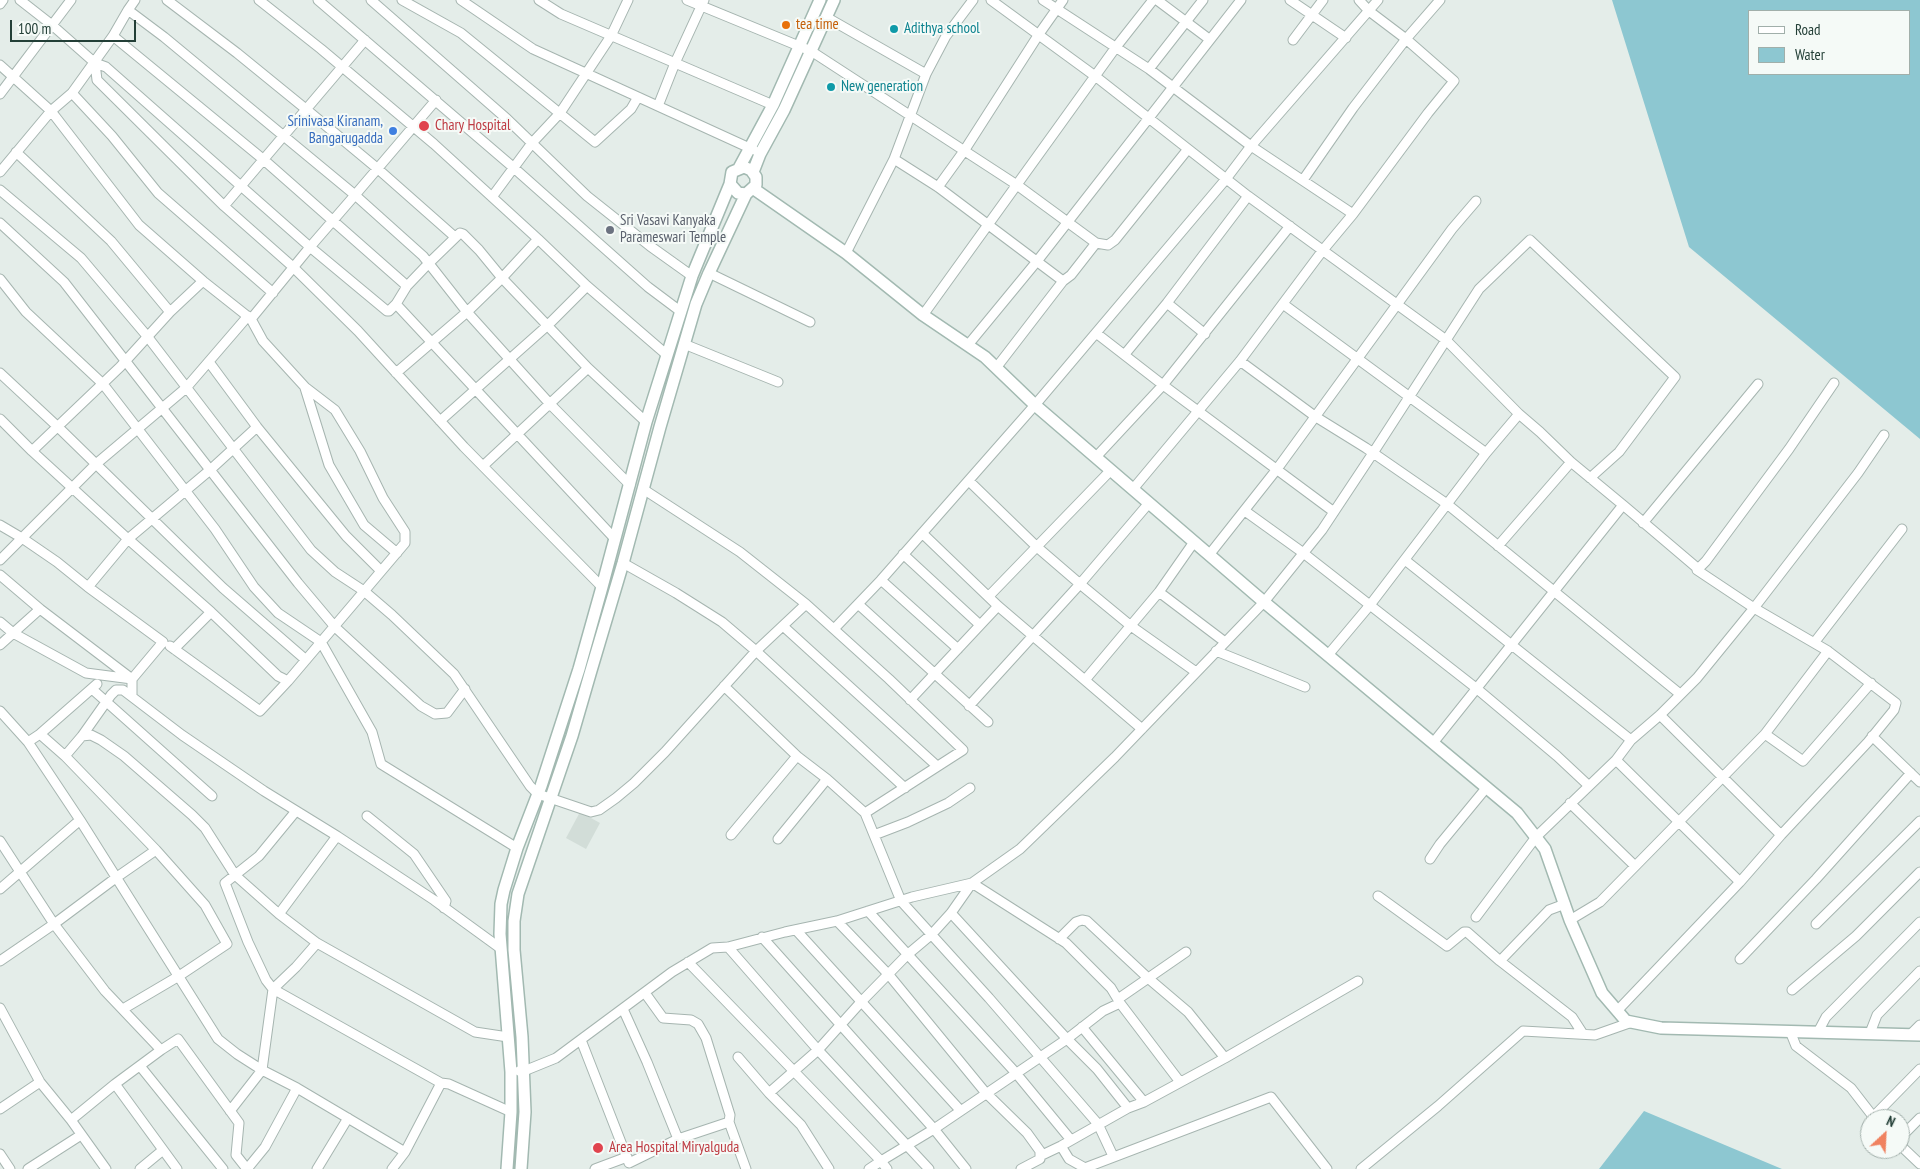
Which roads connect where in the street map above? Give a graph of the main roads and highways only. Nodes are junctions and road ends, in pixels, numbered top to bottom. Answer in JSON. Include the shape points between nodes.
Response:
{"nodes":[{"id":1,"x":820,"y":0,"type":"edge"},
{"id":2,"x":834,"y":0,"type":"edge"},
{"id":3,"x":740,"y":168,"type":"junction"},
{"id":4,"x":753,"y":172,"type":"junction"},
{"id":5,"x":730,"y":184,"type":"junction"},
{"id":6,"x":750,"y":191,"type":"junction"},
{"id":7,"x":1916,"y":1035,"type":"edge"},
{"id":8,"x":507,"y":1169,"type":"edge"},
{"id":9,"x":521,"y":1169,"type":"edge"}],
"edges":[{"from":1,"to":3,"type":"main road","via":[[773,105]]},
{"from":2,"to":4,"type":"main road"},
{"from":3,"to":4,"type":"main road"},
{"from":3,"to":5,"type":"main road","via":[[732,172]]},
{"from":4,"to":6,"type":"main road","via":[[756,181]]},
{"from":5,"to":6,"type":"main road","via":[[738,193]]},
{"from":5,"to":8,"type":"main road","via":[[680,311],[576,678],[501,904],[500,948],[511,1072]]},
{"from":6,"to":7,"type":"main road","via":[[846,253],[923,315],[968,345],[1149,504],[1517,813],[1546,849],[1570,920],[1602,993],[1626,1021],[1661,1028]]},
{"from":6,"to":9,"type":"main road","via":[[696,304],[574,727],[516,906],[514,950],[525,1112]]}]}
